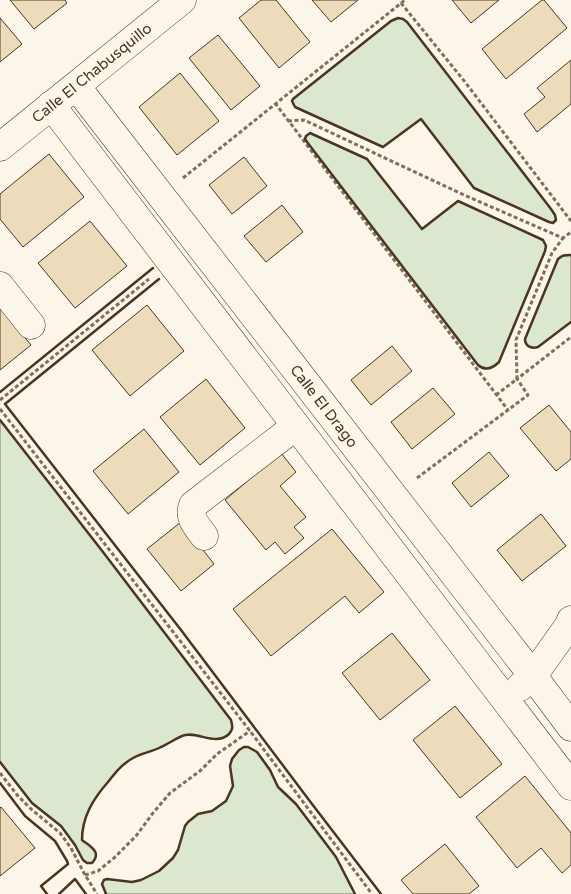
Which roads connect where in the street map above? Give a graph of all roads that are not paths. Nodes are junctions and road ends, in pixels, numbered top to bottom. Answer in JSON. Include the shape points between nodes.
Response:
{"nodes":[{"id":1,"x":182,"y":0,"type":"edge"},
{"id":2,"x":76,"y":86,"type":"junction"},
{"id":3,"x":51,"y":105,"type":"junction"},
{"id":4,"x":0,"y":147,"type":"edge"},
{"id":5,"x":0,"y":286,"type":"edge"},
{"id":6,"x":31,"y":325,"type":"dead end"},
{"id":7,"x":296,"y":426,"type":"junction"},
{"id":8,"x":204,"y":536,"type":"dead end"},
{"id":9,"x":571,"y":620,"type":"edge"},
{"id":10,"x":533,"y":676,"type":"junction"},
{"id":11,"x":505,"y":699,"type":"junction"},
{"id":12,"x":571,"y":727,"type":"edge"},
{"id":13,"x":571,"y":786,"type":"edge"}],
"edges":[{"from":1,"to":2,"type":"street","name":"Calle El Chabusquillo"},
{"from":2,"to":3,"type":"street","name":"Calle El Chabusquillo"},
{"from":2,"to":10,"type":"street","name":"Calle El Drago"},
{"from":3,"to":4,"type":"street","name":"Calle El Chabusquillo"},
{"from":3,"to":7,"type":"street"},
{"from":5,"to":6,"type":"street"},
{"from":7,"to":8,"type":"street","via":[[193,505],[193,521]]},
{"from":7,"to":11,"type":"street"},
{"from":9,"to":10,"type":"street"},
{"from":10,"to":11,"type":"street"},
{"from":10,"to":12,"type":"street","name":"Calle El Drago"},
{"from":11,"to":13,"type":"street"}]}
